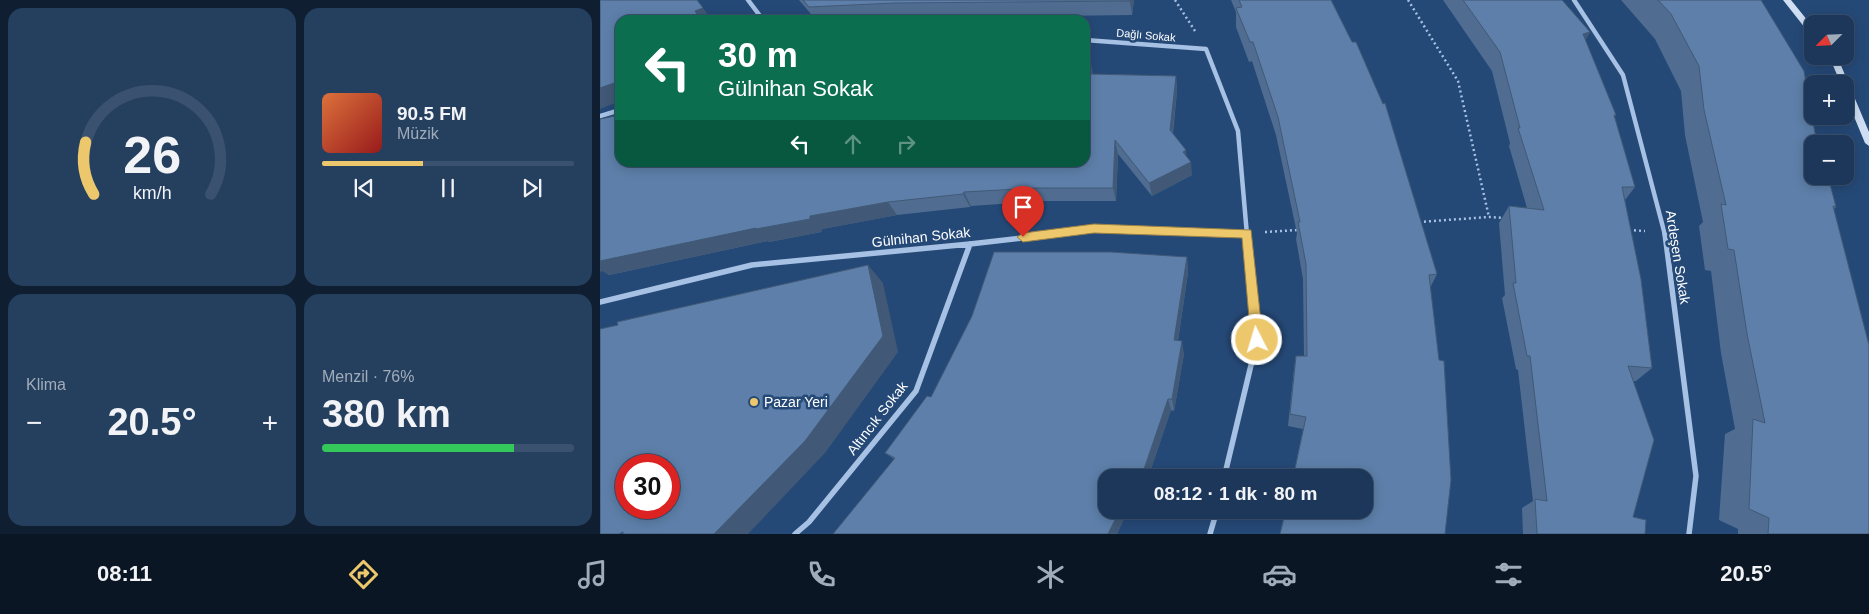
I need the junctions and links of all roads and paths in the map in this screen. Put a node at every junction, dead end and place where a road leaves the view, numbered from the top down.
1 (748, 0) edge
2 (1175, 0) edge
3 (1408, 0) edge
4 (1574, 0) edge
5 (1787, 0) edge
6 (759, 15) edge
7 (1804, 21) edge
8 (1090, 40) edge
9 (1206, 49) junction
10 (1854, 106) edge
11 (615, 112) edge
12 (600, 116) edge
13 (1869, 142) edge
14 (1489, 217) junction
15 (1509, 219) edge
16 (1412, 222) edge
17 (1305, 230) edge
18 (1626, 230) edge
19 (1665, 233) junction
20 (1247, 234) junction
21 (970, 244) junction
22 (600, 302) edge
23 (1226, 469) edge
24 (1214, 519) edge
25 (795, 534) edge
26 (1210, 534) edge
27 (1688, 534) edge

1 - 6 street
2 - 9 path
3 - 14 path
4 - 19 street, Ardeşen Sokak
5 - 7 main road
8 - 9 street, Dağlı Sokak
9 - 20 street
10 - 13 main road
11 - 12 street
14 - 15 path
14 - 16 path
17 - 20 path
18 - 19 path
19 - 27 street, Ardeşen Sokak
20 - 21 street, Gülnihan Sokak
20 - 23 street
21 - 22 street, Gülnihan Sokak
21 - 25 street, Altıncık Sokak
24 - 26 street

